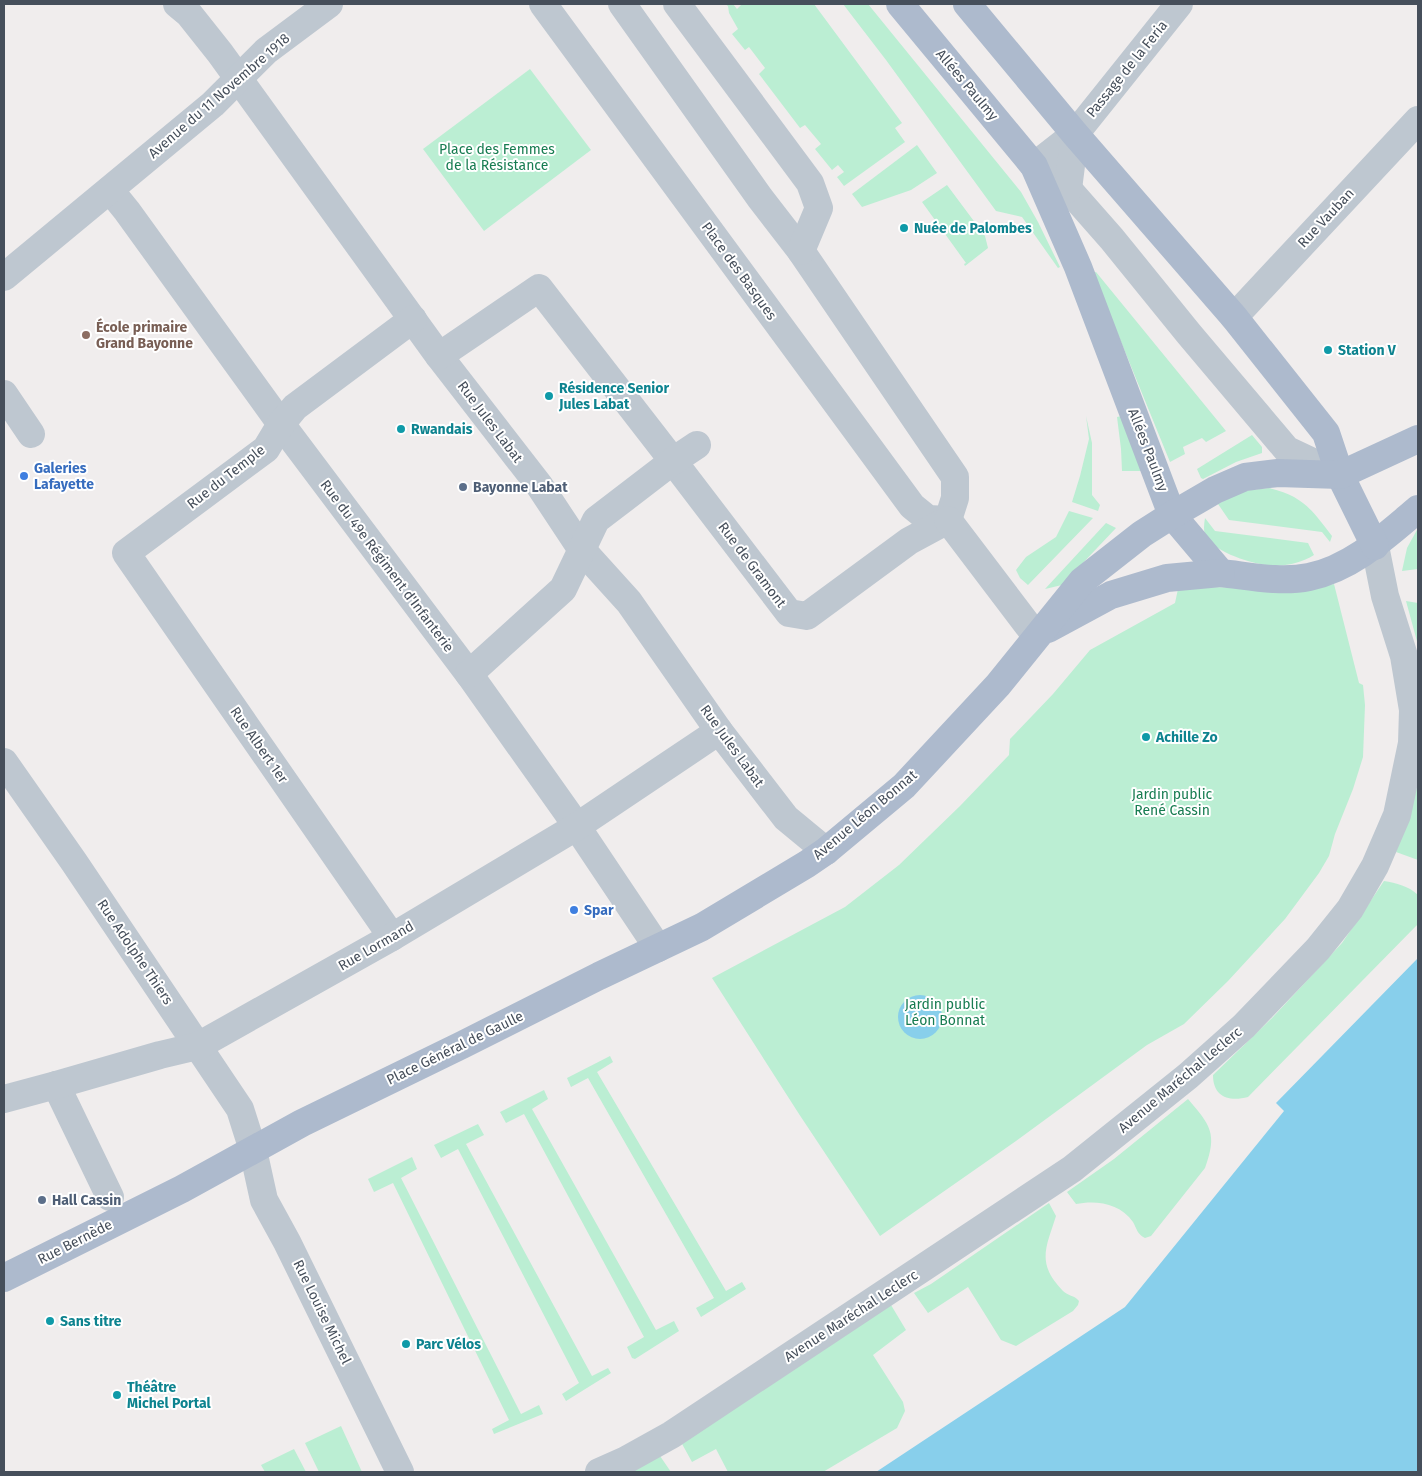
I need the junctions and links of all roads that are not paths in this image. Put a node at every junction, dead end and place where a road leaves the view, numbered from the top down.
1 (177, 4) edge
2 (329, 4) edge
3 (543, 4) edge
4 (622, 4) edge
5 (677, 4) edge
6 (900, 4) edge
7 (1179, 4) edge
8 (971, 5) edge
9 (238, 77) junction
10 (1418, 120) edge
11 (1075, 134) junction
12 (1034, 166) junction
13 (1068, 189) junction
14 (110, 190) junction
15 (801, 250) junction
16 (4, 277) edge
17 (1234, 317) junction
18 (413, 319) junction
19 (439, 356) junction
20 (4, 394) edge
21 (281, 424) junction
22 (31, 434) dead end
23 (1418, 439) edge
24 (698, 445) dead end
25 (673, 461) junction
26 (1340, 474) junction
27 (1418, 509) edge
28 (1172, 514) junction
29 (948, 520) junction
30 (1375, 546) junction
31 (582, 550) junction
32 (126, 553) joint
33 (1221, 573) junction
34 (1036, 636) junction
35 (469, 674) junction
36 (719, 731) junction
37 (4, 762) edge
38 (576, 827) junction
39 (826, 851) junction
40 (392, 937) junction
41 (658, 948) junction
42 (198, 1046) junction
43 (56, 1086) junction
44 (7, 1092) edge
45 (254, 1150) junction
46 (110, 1197) dead end
47 (4, 1278) edge
48 (400, 1472) edge
49 (599, 1472) edge

1 - 9 street, Rue Jules Labat
2 - 9 street, Avenue du 11 Novembre 1918
3 - 29 street, Place des Basques
4 - 15 street
5 - 15 street
6 - 12 main road, Allées Paulmy
7 - 11 street, Passage de la Feria
8 - 11 main road, Avenue Maréchal Leclerc
9 - 14 street, Avenue du 11 Novembre 1918
9 - 18 street, Rue Jules Labat
10 - 17 street, Rue Vauban
11 - 12 street
11 - 13 street
11 - 17 main road, Avenue Maréchal Leclerc
12 - 13 street, Allées Paulmy
12 - 28 main road, Allées Paulmy
13 - 26 street, Allées Paulmy
14 - 16 street, Avenue du 11 Novembre 1918
14 - 21 street, Rue du 49e Régiment d'Infanterie
15 - 29 street
17 - 26 main road, Avenue Maréchal Leclerc
18 - 19 street, Rue Jules Labat
18 - 21 street, Rue du Temple
19 - 25 street, Rue de Gramont
19 - 31 street, Rue Jules Labat
20 - 22 street
21 - 32 street, Rue du Temple
21 - 35 street, Rue du 49e Régiment d'Infanterie
23 - 26 main road
24 - 25 street
25 - 29 street, Rue de Gramont
25 - 31 street
26 - 28 main road, Avenue Léon Bonnat
26 - 30 main road, Avenue Maréchal Leclerc
27 - 30 main road
28 - 33 main road, Allées Paulmy
28 - 34 main road, Avenue Léon Bonnat
29 - 34 street
30 - 33 main road
30 - 49 street, Avenue Maréchal Leclerc
31 - 35 street
31 - 36 street, Rue Jules Labat
32 - 40 street, Rue Albert 1er
33 - 34 main road, Avenue Léon Bonnat
34 - 39 main road, Avenue Léon Bonnat
35 - 38 street, Rue du 49e Régiment d'Infanterie
36 - 38 street, Rue Lormand
36 - 39 street, Rue Jules Labat
37 - 42 street, Rue Adolphe Thiers
38 - 40 street, Rue Lormand
38 - 41 street, Rue du 49e Régiment d'Infanterie
39 - 41 main road, Avenue Léon Bonnat
40 - 42 street, Rue Lormand
41 - 45 main road, Place Général de Gaulle
42 - 43 street, Rue Lormand
42 - 45 street, Rue Adolphe Thiers
43 - 44 street, Rue Lormand
43 - 46 street
45 - 47 main road, Rue Bernède
45 - 48 street, Rue Louise Michel

